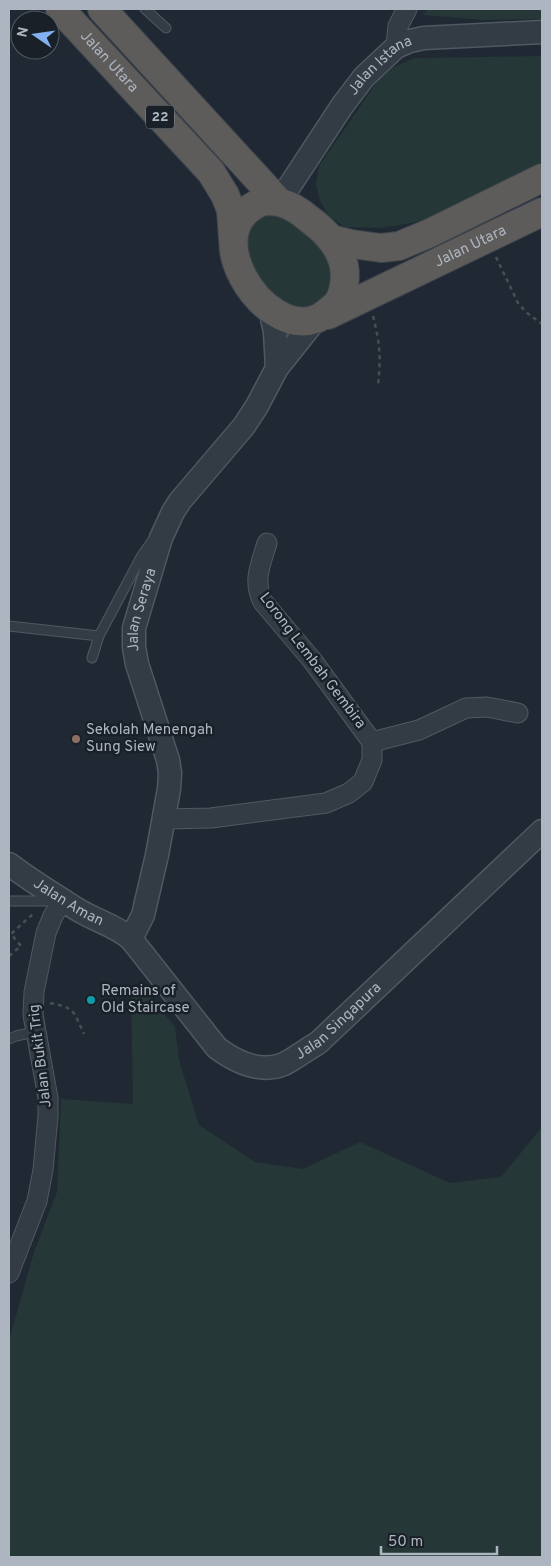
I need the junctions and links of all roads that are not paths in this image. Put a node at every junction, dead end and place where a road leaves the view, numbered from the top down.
1 (60, 9) edge
2 (102, 9) edge
3 (145, 9) edge
4 (406, 9) edge
5 (166, 28) dead end
6 (542, 32) edge
7 (396, 47) junction
8 (542, 178) edge
9 (279, 202) junction
10 (542, 212) edge
11 (233, 239) junction
12 (332, 239) junction
13 (270, 309) junction
14 (316, 319) junction
15 (277, 368) junction
16 (172, 512) junction
17 (267, 543) dead end
18 (9, 626) edge
19 (99, 636) junction
20 (92, 658) dead end
21 (518, 713) dead end
22 (372, 742) junction
23 (164, 818) junction
24 (542, 831) edge
25 (9, 864) edge
26 (63, 900) junction
27 (9, 901) edge
28 (131, 939) junction
29 (35, 1032) junction
30 (9, 1039) edge
31 (14, 1243) edge
32 (9, 1272) edge

1 - 11 highway, Jalan Utara / 22
2 - 9 highway, Jalan Utara / 22
3 - 5 lane
4 - 7 street
6 - 7 street, Jalan Istana
7 - 9 street, Jalan Istana
8 - 12 highway, Jalan Utara / 22
9 - 11 highway
9 - 12 highway, 22
10 - 14 highway, Jalan Utara / 22
11 - 13 highway, 22
12 - 14 highway, 22
13 - 14 highway, 22
13 - 15 street
14 - 15 street, Jalan Seraya
15 - 16 street, Jalan Seraya
16 - 19 lane
16 - 23 street, Jalan Seraya
17 - 22 street, Lorong Lembah Gembira
18 - 19 lane
19 - 20 lane
21 - 22 street
22 - 23 street, Lorong Lembah Gembira
23 - 28 street, Jalan Seraya
24 - 28 street, Jalan Singapura
25 - 26 street, Jalan Aman
26 - 27 lane
26 - 28 street, Jalan Aman
26 - 29 street, Jalan Bukit Trig
29 - 30 lane
29 - 31 street, Jalan Bukit Trig
31 - 32 street, Jalan Bukit Trig

